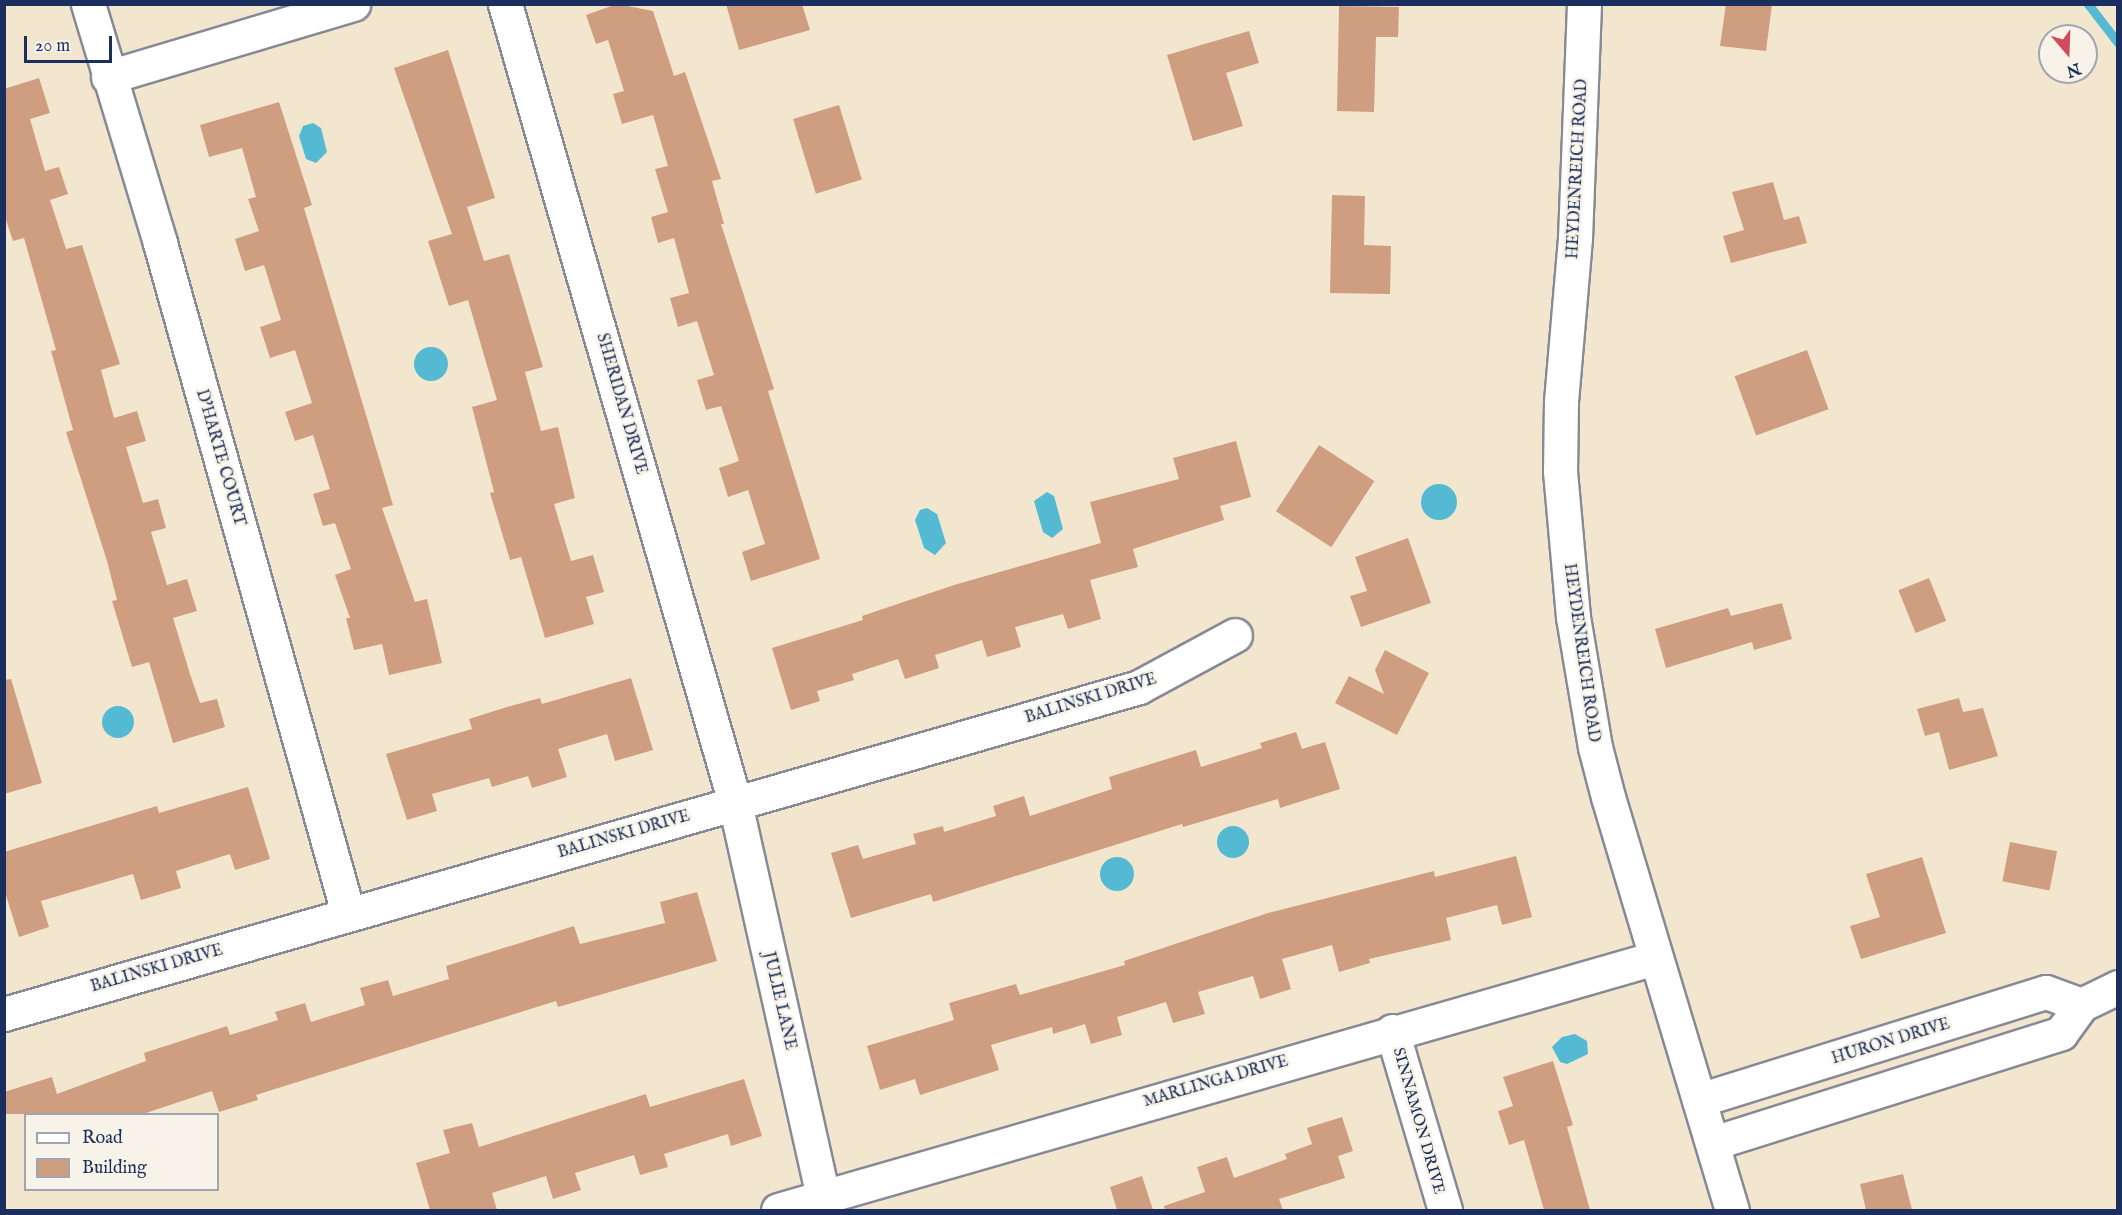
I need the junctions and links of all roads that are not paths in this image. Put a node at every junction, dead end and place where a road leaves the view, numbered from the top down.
1 (88, 4) edge
2 (353, 4) edge
3 (505, 4) edge
4 (1584, 4) edge
5 (108, 76) junction
6 (1235, 635) dead end
7 (735, 803) junction
8 (348, 913) junction
9 (1655, 958) junction
10 (2118, 987) edge
11 (2081, 1005) junction
12 (4, 1014) edge
13 (1944, 1026) junction
14 (1392, 1031) junction
15 (1957, 1067) junction
16 (1699, 1100) junction
17 (1713, 1143) junction
18 (823, 1198) junction
19 (778, 1210) edge
20 (1445, 1210) edge
21 (1732, 1210) edge

1 - 5 street, D'HARTE COURT
2 - 5 street
3 - 7 street, SHERIDAN DRIVE
4 - 9 street, HEYDENREICH ROAD
5 - 8 street, D'HARTE COURT
6 - 7 street, BALINSKI DRIVE
7 - 8 street, BALINSKI DRIVE
7 - 18 street, JULIE LANE
8 - 12 street, BALINSKI DRIVE
9 - 14 street, MARLINGA DRIVE
9 - 16 street, HEYDENREICH ROAD
10 - 11 street
11 - 13 street, HURON DRIVE
11 - 15 street
13 - 15 street
13 - 16 street, HURON DRIVE
14 - 18 street, MARLINGA DRIVE
14 - 20 street, SINNAMON DRIVE
15 - 17 street
16 - 17 street, HEYDENREICH ROAD
17 - 21 street, HEYDENREICH ROAD
18 - 19 street, MARLINGA DRIVE

